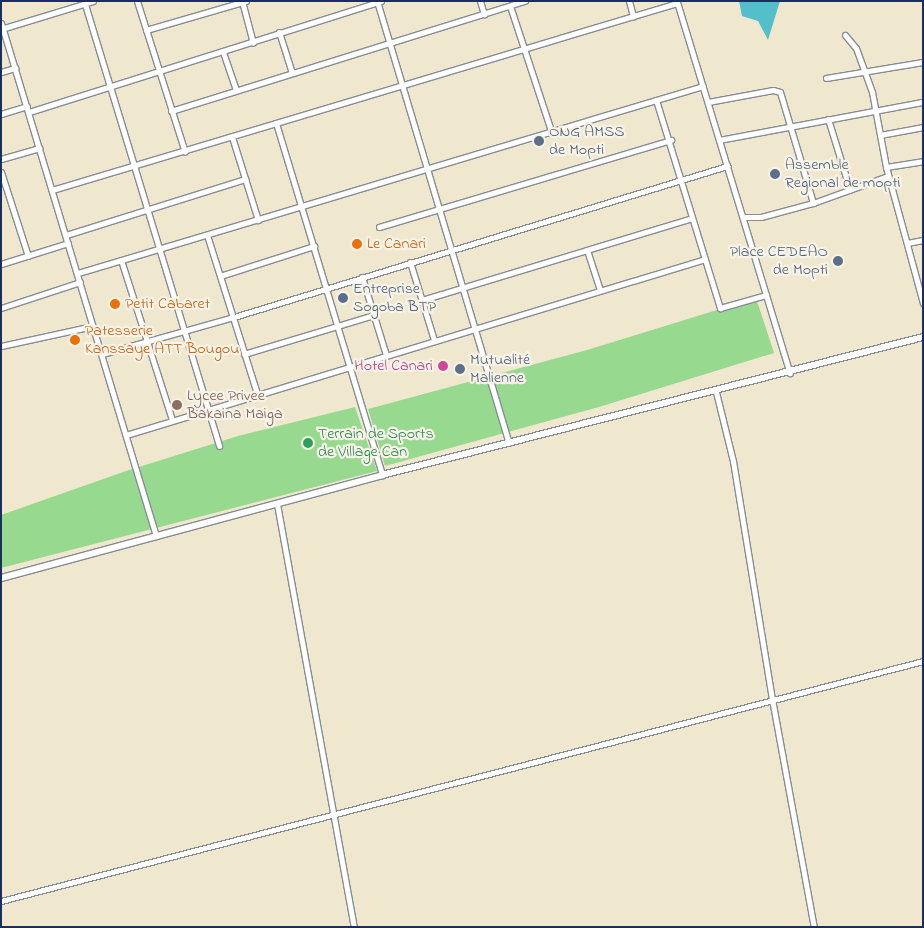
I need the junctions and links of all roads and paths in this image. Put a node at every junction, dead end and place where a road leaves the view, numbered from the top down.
1 (93, 1) edge
2 (137, 1) edge
3 (480, 1) edge
4 (526, 1) edge
5 (629, 1) edge
6 (85, 2) edge
7 (243, 2) edge
8 (378, 2) edge
9 (677, 2) edge
10 (510, 6) junction
11 (484, 14) junction
12 (633, 16) junction
13 (2, 27) edge
14 (146, 30) junction
15 (279, 32) junction
16 (845, 35) dead end
17 (252, 43) junction
18 (389, 43) junction
19 (524, 49) junction
20 (224, 52) junction
21 (923, 62) edge
22 (15, 68) junction
23 (1, 72) edge
24 (158, 72) junction
25 (864, 72) junction
26 (292, 73) junction
27 (826, 78) dead end
28 (111, 85) junction
29 (402, 86) junction
30 (703, 86) junction
31 (236, 90) junction
32 (656, 100) junction
33 (708, 102) junction
34 (923, 102) edge
35 (28, 109) junction
36 (171, 111) junction
37 (875, 111) junction
38 (1, 114) edge
39 (828, 119) junction
40 (276, 124) junction
41 (791, 126) junction
42 (923, 127) edge
43 (551, 132) junction
44 (880, 135) junction
45 (232, 137) junction
46 (671, 140) junction
47 (719, 140) junction
48 (39, 148) junction
49 (185, 152) junction
50 (1, 159) edge
51 (923, 161) edge
52 (134, 166) junction
53 (727, 166) junction
54 (886, 167) junction
55 (427, 169) junction
56 (1, 172) edge
57 (888, 176) junction
58 (245, 178) junction
59 (682, 181) junction
60 (52, 190) junction
61 (850, 190) junction
62 (813, 203) junction
63 (303, 207) junction
64 (150, 209) junction
65 (440, 210) junction
66 (743, 217) junction
67 (692, 218) junction
68 (258, 220) junction
69 (379, 227) dead end
70 (207, 235) junction
71 (66, 236) junction
72 (923, 240) edge
73 (68, 243) junction
74 (907, 243) junction
75 (314, 246) junction
76 (159, 249) junction
77 (451, 249) junction
78 (587, 250) junction
79 (28, 256) junction
80 (705, 259) junction
81 (121, 260) junction
82 (410, 262) junction
83 (1, 264) edge
84 (78, 273) junction
85 (220, 276) junction
86 (362, 277) junction
87 (80, 282) junction
88 (326, 288) junction
89 (462, 288) junction
90 (600, 290) junction
91 (766, 295) junction
92 (422, 300) junction
93 (923, 303) edge
94 (1, 308) edge
95 (374, 315) junction
96 (234, 317) junction
97 (93, 326) junction
98 (337, 326) junction
99 (474, 328) junction
100 (185, 332) junction
101 (923, 337) edge
102 (434, 340) junction
103 (146, 342) junction
104 (1, 346) edge
105 (102, 354) junction
106 (244, 354) junction
107 (386, 355) junction
108 (349, 366) junction
109 (790, 373) junction
110 (716, 392) junction
111 (257, 394) junction
112 (208, 410) junction
113 (172, 420) junction
114 (126, 435) junction
115 (509, 444) junction
116 (219, 446) dead end
117 (382, 475) junction
118 (277, 504) junction
119 (156, 536) junction
120 (1, 578) edge
121 (923, 661) edge
122 (772, 700) junction
123 (333, 813) junction
124 (1, 901) edge
125 (354, 927) edge
126 (814, 927) edge

1 - 6 street
2 - 14 street
3 - 11 street
4 - 10 street
5 - 12 street
6 - 13 street
6 - 28 street
7 - 14 street
7 - 17 street
8 - 15 street
8 - 18 street
9 - 12 street
9 - 30 street
10 - 11 street
10 - 19 street
11 - 18 street
12 - 19 street
13 - 22 street
14 - 24 street
15 - 17 street
15 - 26 street
16 - 25 street
17 - 20 street
18 - 26 street
18 - 29 street
19 - 29 street
19 - 43 street
20 - 24 street
20 - 31 street
21 - 25 street
22 - 23 street
22 - 35 street
24 - 28 street
24 - 36 street
25 - 27 street
25 - 37 street
26 - 31 street
28 - 35 street
28 - 52 street
29 - 40 street
29 - 55 street
30 - 32 street
30 - 33 street
31 - 36 street
32 - 43 street
32 - 46 street
33 - 41 street
33 - 47 street
34 - 37 street
35 - 38 street
35 - 48 street
36 - 49 street
37 - 39 street
37 - 44 street
39 - 41 street
39 - 61 street
40 - 45 street
40 - 63 street
41 - 47 street
41 - 62 street
42 - 44 street
43 - 55 street
44 - 54 street
45 - 49 street
45 - 58 street
46 - 59 street
46 - 65 street
47 - 53 street
48 - 50 street
48 - 60 street
49 - 52 street
51 - 54 street
52 - 60 street
52 - 64 street
53 - 59 street
53 - 66 street
54 - 57 street
55 - 63 street
55 - 65 street
56 - 79 street
57 - 61 street
57 - 74 street
58 - 64 street
58 - 68 street
59 - 67 street
59 - 77 street
60 - 71 street
61 - 62 street
62 - 66 street
63 - 68 street
63 - 75 street
64 - 71 street
64 - 76 street
65 - 69 street
65 - 77 street
66 - 91 street
67 - 78 street
67 - 80 street
68 - 70 street
70 - 76 street
70 - 85 street
71 - 73 street
72 - 74 street
73 - 79 street
73 - 84 street
74 - 93 street
75 - 85 street
75 - 88 street
76 - 81 street
76 - 100 street
77 - 82 street
77 - 89 street
78 - 89 street
78 - 90 street
79 - 83 street
80 - 90 street
80 - 91 street
81 - 84 street
81 - 103 street
82 - 86 street
82 - 92 street
84 - 87 street
85 - 96 street
86 - 88 street
86 - 95 street
87 - 94 street
87 - 97 street
88 - 96 street
88 - 98 street
89 - 92 street
89 - 99 street
90 - 99 street
91 - 109 street
92 - 102 street
95 - 98 street
95 - 107 street
96 - 100 street
96 - 106 street
97 - 104 street
97 - 105 street
98 - 106 street
98 - 108 street
99 - 102 street
99 - 115 street
100 - 103 street
100 - 112 street
101 - 109 main road
102 - 107 street
103 - 105 street
103 - 113 street
105 - 114 street
106 - 111 street
107 - 108 street
108 - 111 street
108 - 117 street
109 - 110 main road
110 - 115 main road
110 - 122 street
111 - 112 street
112 - 113 street
112 - 116 street
113 - 114 street
114 - 119 street
115 - 117 main road
117 - 118 main road
118 - 119 main road
118 - 123 street
119 - 120 main road
121 - 122 street
122 - 123 street
122 - 126 street
123 - 124 street
123 - 125 street

